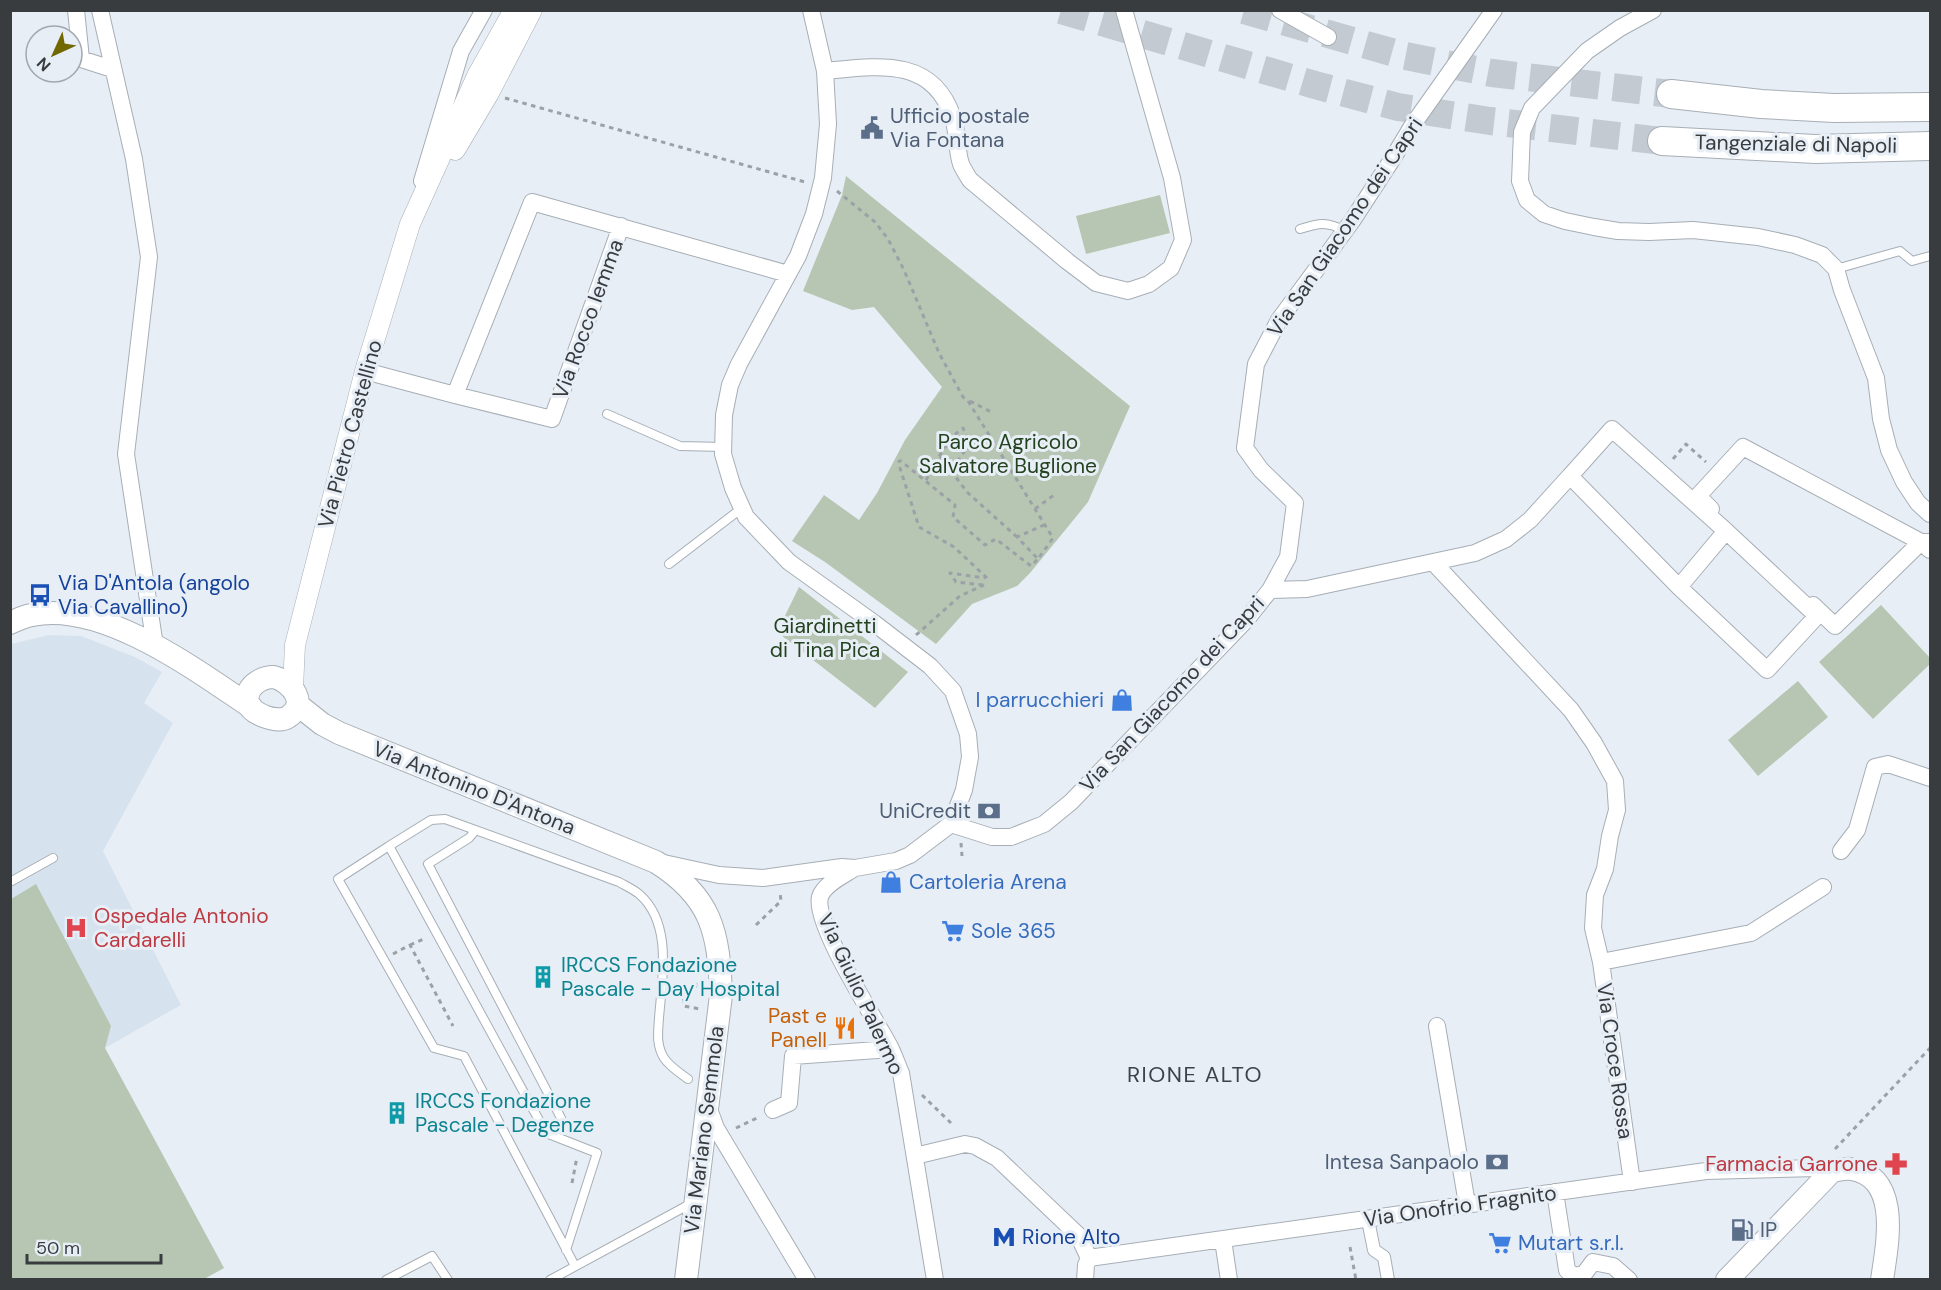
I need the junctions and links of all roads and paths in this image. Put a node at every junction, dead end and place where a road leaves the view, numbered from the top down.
1 (76, 10) edge
2 (100, 10) edge
3 (484, 10) edge
4 (514, 10) edge
5 (532, 10) edge
6 (811, 10) edge
7 (1124, 10) edge
8 (1280, 10) edge
9 (1494, 10) edge
10 (1653, 10) edge
11 (1328, 37) dead end
12 (461, 51) junction
13 (112, 69) junction
14 (825, 71) junction
15 (477, 76) junction
16 (1930, 90) edge
17 (1671, 94) tunnel mouth
18 (496, 95) junction
19 (1930, 107) edge
20 (1834, 108) junction
21 (1662, 141) tunnel mouth
22 (1930, 146) edge
23 (823, 177) junction
24 (806, 182) dead end
25 (410, 224) junction
26 (621, 226) junction
27 (1300, 229) dead end
28 (1345, 231) junction
29 (1930, 256) edge
30 (1836, 269) junction
31 (788, 274) junction
32 (364, 371) junction
33 (455, 395) junction
34 (968, 401) junction
35 (993, 413) dead end
36 (607, 414) dead end
37 (990, 438) junction
38 (724, 447) junction
39 (976, 447) dead end
40 (940, 455) junction
41 (951, 470) junction
42 (1661, 473) junction
43 (1718, 473) junction
44 (1570, 476) junction
45 (926, 480) junction
46 (1054, 495) dead end
47 (742, 508) junction
48 (1035, 508) junction
49 (1930, 514) edge
50 (1044, 525) junction
51 (1726, 531) junction
52 (1017, 537) junction
53 (1927, 544) edge
54 (1038, 559) junction
55 (1433, 562) junction
56 (669, 564) dead end
57 (1679, 587) junction
58 (1270, 590) junction
59 (10, 623) edge
60 (155, 645) junction
61 (295, 645) junction
62 (906, 647) junction
63 (270, 677) junction
64 (295, 696) junction
65 (250, 700) junction
66 (1930, 777) edge
67 (951, 824) junction
68 (475, 831) junction
69 (961, 842) dead end
70 (389, 846) junction
71 (1840, 851) dead end
72 (962, 856) dead end
73 (53, 858) dead end
74 (656, 862) junction
75 (855, 868) junction
76 (10, 882) edge
77 (779, 883) dead end
78 (1822, 887) dead end
79 (756, 924) dead end
80 (384, 960) junction
81 (1601, 962) junction
82 (696, 982) dead end
83 (699, 1018) dead end
84 (453, 1026) dead end
85 (1437, 1026) dead end
86 (891, 1048) junction
87 (1930, 1048) edge
88 (688, 1079) dead end
89 (919, 1092) dead end
90 (706, 1100) junction
91 (773, 1110) joint
92 (561, 1118) dead end
93 (951, 1123) dead end
94 (736, 1128) dead end
95 (915, 1156) junction
96 (1824, 1170) junction
97 (1632, 1182) junction
98 (1555, 1192) junction
99 (695, 1201) junction
100 (1467, 1204) junction
101 (1368, 1220) junction
102 (1223, 1240) junction
103 (1350, 1247) dead end
104 (566, 1250) junction
105 (1089, 1258) junction
106 (574, 1266) junction
107 (386, 1280) edge
108 (448, 1280) edge
109 (550, 1280) edge
110 (686, 1280) edge
111 (807, 1280) edge
112 (935, 1280) edge
113 (1085, 1280) edge
114 (1229, 1280) edge
115 (1356, 1280) edge
116 (1388, 1280) edge
117 (1629, 1280) edge
118 (1726, 1280) edge
119 (1882, 1280) edge

1 - 13 street
2 - 13 street
3 - 12 street
4 - 15 street, Via Pietro Castellino
5 - 18 street, Via Pietro Castellino
6 - 14 street
7 - 14 street
8 - 11 street
9 - 28 street, Via San Giacomo dei Capri
10 - 30 street
12 - 15 street
12 - 25 street
13 - 60 street
14 - 23 street
15 - 18 street
15 - 25 street, Via Pietro Castellino
16 - 20 highway
17 - 20 highway, Tangenziale di Napoli
18 - 24 path
18 - 25 street, Via Pietro Castellino
19 - 20 highway, Tangenziale di Napoli
21 - 22 highway, Tangenziale di Napoli
23 - 31 street
23 - 34 path
25 - 32 street, Via Pietro Castellino
26 - 31 street, Via Rocco Iemma
26 - 33 street, Via Rocco Iemma
26 - 33 street, Via Rocco Iemma
27 - 28 lane
28 - 58 street, Via San Giacomo dei Capri
29 - 30 lane
30 - 49 street
31 - 38 street
32 - 33 street, Via Rocco Iemma
32 - 61 street, Via Pietro Castellino
34 - 35 path
34 - 37 path
36 - 38 lane
37 - 39 path
37 - 48 path
38 - 47 street
40 - 41 path
40 - 41 path
40 - 45 path
41 - 52 path
42 - 43 path
42 - 44 street
42 - 51 street
43 - 53 street
43 - 53 street
44 - 55 street
44 - 57 street
45 - 54 path
45 - 62 path
46 - 48 path
47 - 56 lane
47 - 62 street
48 - 50 path
50 - 52 path
50 - 54 path
51 - 57 street
51 - 57 street
52 - 54 path
55 - 58 street
55 - 81 street
58 - 67 street, Via San Giacomo dei Capri
59 - 60 main road
60 - 65 main road
61 - 63 street, Via Pietro Castellino
61 - 64 street, Via Pietro Castellino
62 - 67 street
63 - 64 main road
63 - 65 main road
64 - 65 main road
64 - 74 main road, Via Antonino D'Antona
66 - 71 street
67 - 75 street
68 - 70 lane
68 - 88 lane
68 - 92 lane
69 - 72 path
70 - 80 lane
70 - 104 lane
73 - 76 lane
74 - 75 street
74 - 90 main road, Via Mariano Semmola
75 - 86 street, Via Giulio Palermo
77 - 79 path
78 - 81 street, Via Croce Rossa
80 - 84 path
80 - 104 lane
81 - 97 street, Via Croce Rossa
82 - 83 path
85 - 100 street
86 - 91 street
86 - 95 street, Via Giulio Palermo
87 - 96 path
89 - 93 path
90 - 99 main road, Via Mariano Semmola
90 - 111 street
91 - 94 path
95 - 105 street
95 - 112 street, Via Giulio Palermo
96 - 97 street, Via Onofrio Fragnito
96 - 118 main road
96 - 119 main road
97 - 98 street, Via Onofrio Fragnito
98 - 100 street, Via Onofrio Fragnito
98 - 117 street
99 - 106 lane
99 - 110 main road, Via Mariano Semmola
100 - 101 street, Via Onofrio Fragnito
101 - 102 street, Via Onofrio Fragnito
101 - 116 street
102 - 105 street, Via Onofrio Fragnito
102 - 114 street
103 - 115 path
104 - 106 lane
105 - 113 street
106 - 109 lane
107 - 108 lane

